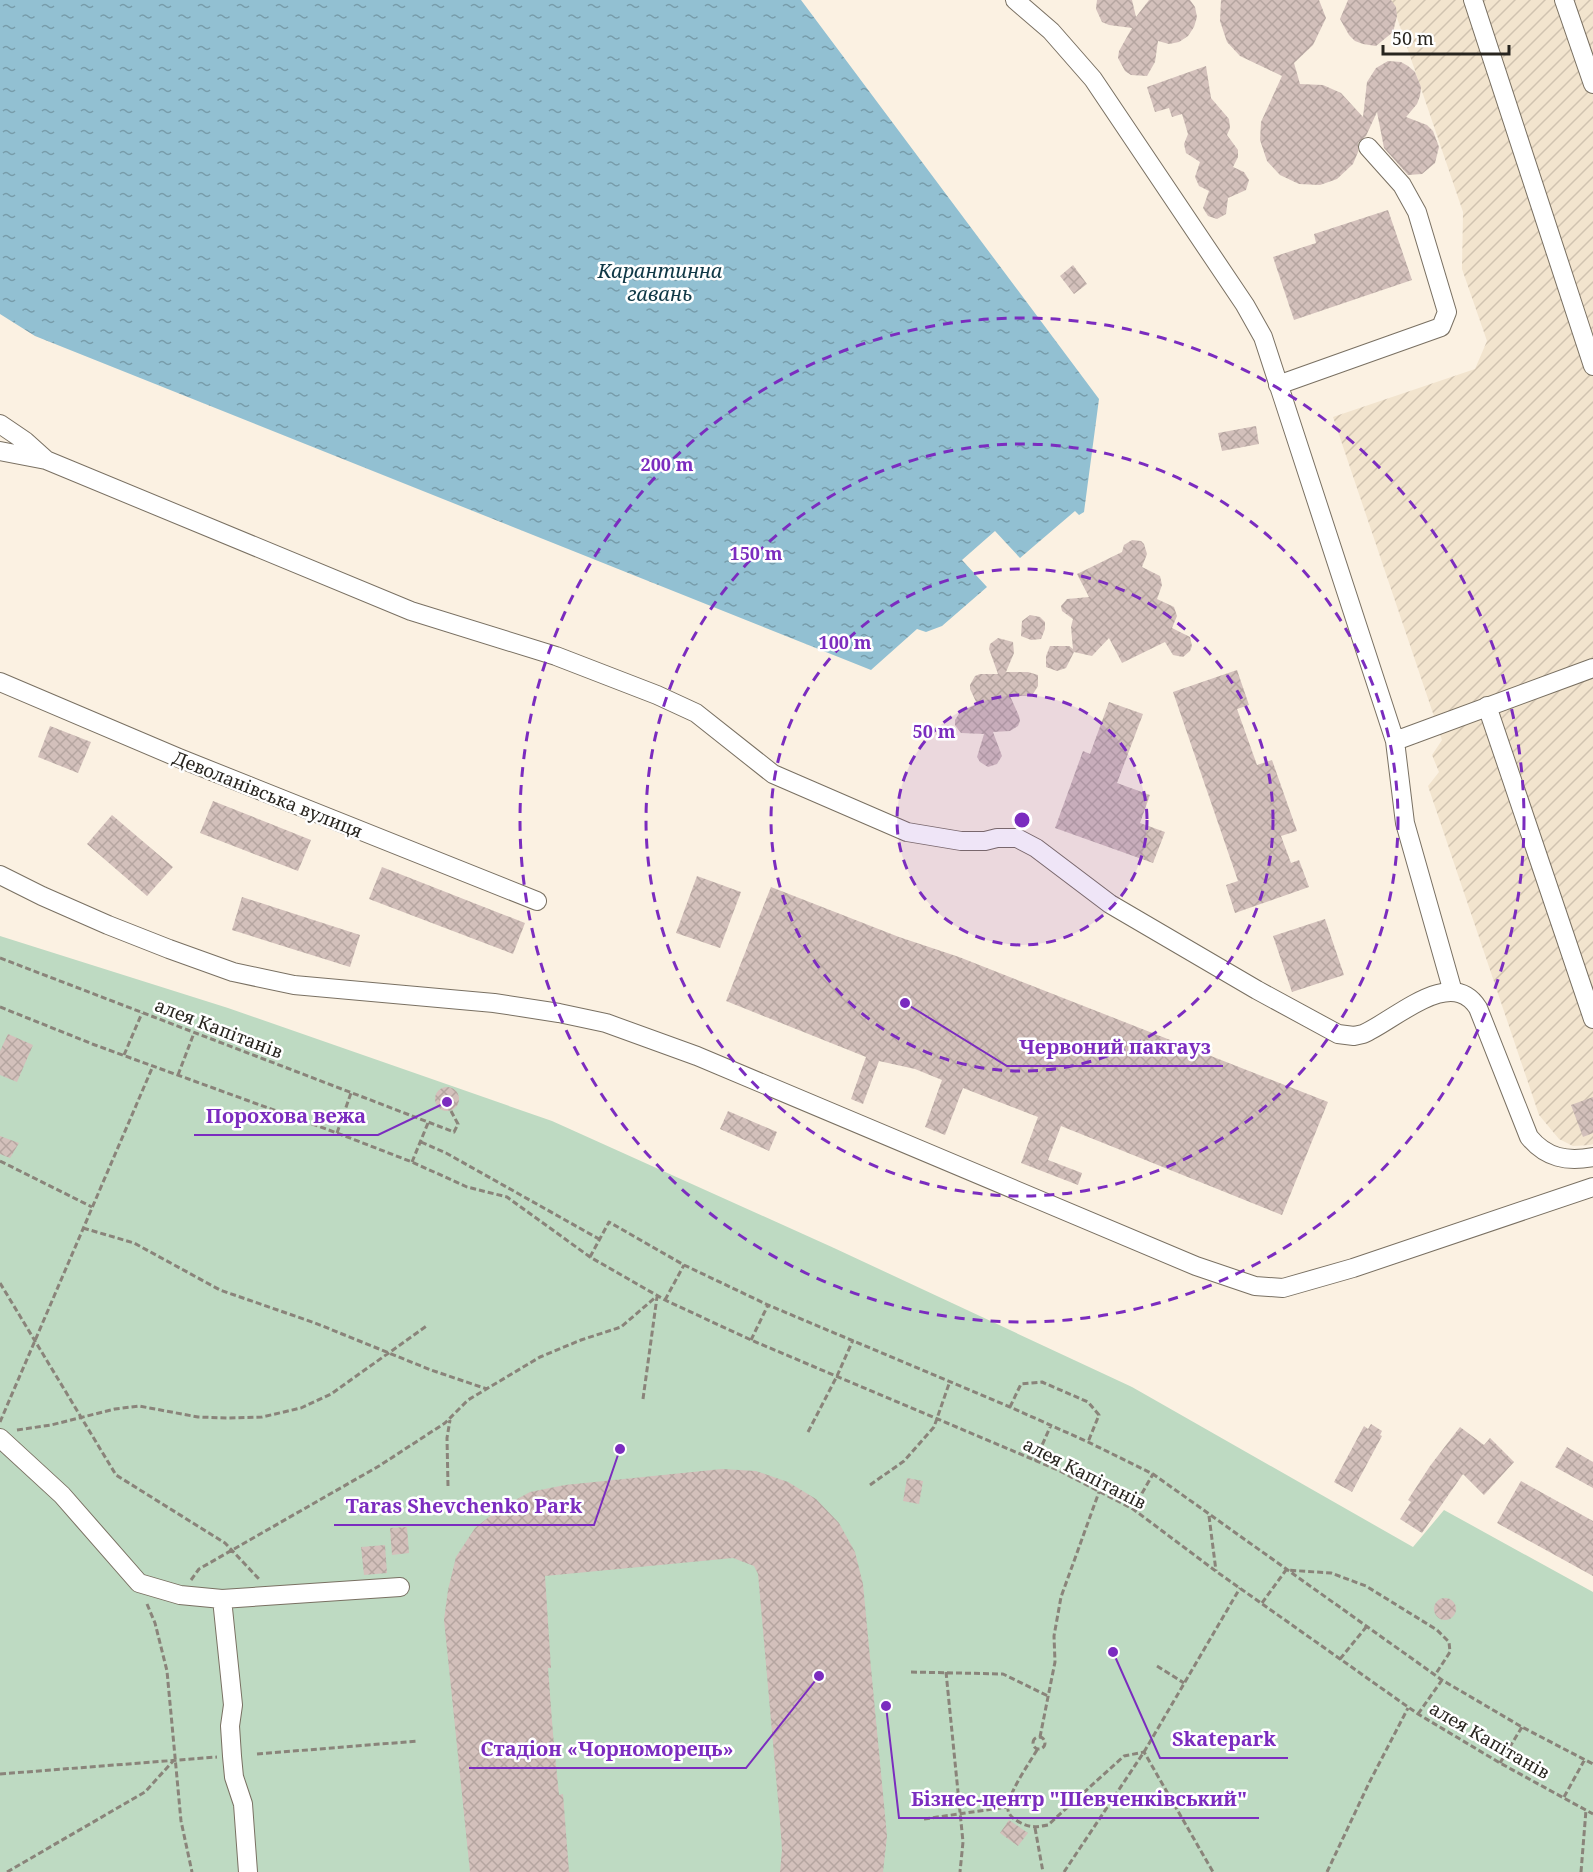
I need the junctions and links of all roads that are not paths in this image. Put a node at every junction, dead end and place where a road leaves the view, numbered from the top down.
1 (1015, 0) edge
2 (1473, 0) edge
3 (1564, 0) edge
4 (1593, 84) edge
5 (1368, 147) dead end
6 (1593, 366) edge
7 (1278, 385) junction
8 (0, 424) edge
9 (0, 451) edge
10 (46, 460) junction
11 (1593, 668) edge
12 (0, 682) edge
13 (1487, 706) junction
14 (1395, 741) junction
15 (0, 875) edge
16 (537, 901) dead end
17 (1454, 992) junction
18 (1593, 1018) edge
19 (1589, 1161) edge
20 (1593, 1187) edge
21 (5, 1435) edge
22 (400, 1587) dead end
23 (222, 1599) junction
24 (248, 1872) edge

1 - 7 street
2 - 6 street
3 - 4 street
5 - 7 street
7 - 14 street
8 - 10 street
9 - 10 street
10 - 17 street
11 - 13 street
12 - 16 street, Деволанівська вулиця
13 - 14 street
13 - 18 street
14 - 17 street
15 - 20 street
17 - 19 street
21 - 23 street
22 - 23 street
23 - 24 street

